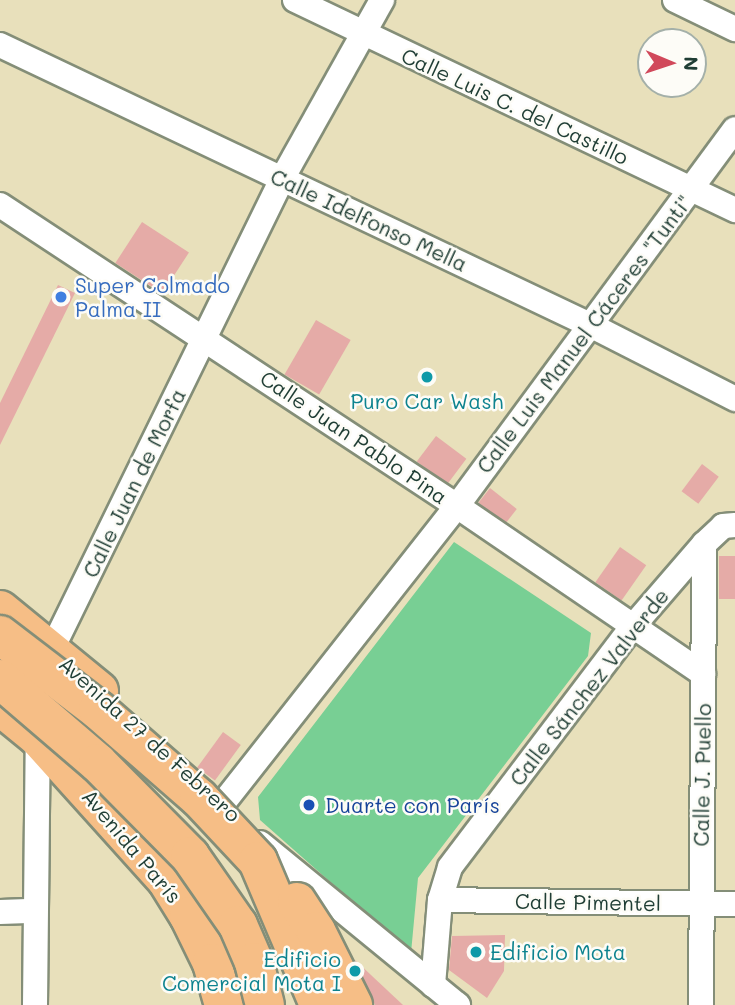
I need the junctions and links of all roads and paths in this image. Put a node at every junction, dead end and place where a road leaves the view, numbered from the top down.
1 (295, 0) edge
2 (382, 0) edge
3 (676, 0) edge
4 (735, 30) edge
5 (365, 35) junction
6 (0, 45) edge
7 (735, 129) edge
8 (282, 179) junction
9 (692, 189) junction
10 (0, 205) edge
11 (735, 210) edge
12 (592, 326) junction
13 (206, 339) junction
14 (735, 399) edge
15 (457, 506) junction
16 (735, 525) edge
17 (704, 544) junction
18 (0, 610) edge
19 (634, 625) junction
20 (0, 635) edge
21 (51, 649) junction
22 (703, 674) junction
23 (2, 690) edge
24 (38, 737) junction
25 (224, 802) junction
26 (259, 852) junction
27 (440, 900) junction
28 (700, 904) junction
29 (735, 904) edge
30 (35, 911) junction
31 (0, 912) edge
32 (433, 985) junction
33 (35, 1005) edge
34 (224, 1005) edge
35 (252, 1005) edge
36 (265, 1005) edge
37 (318, 1005) edge
38 (353, 1005) edge
39 (458, 1005) edge
40 (701, 1005) edge

1 - 5 street, Calle Luis C. del Castillo
2 - 5 street, Calle Juan de Morfa
3 - 4 street
5 - 8 street, Calle Juan de Morfa
5 - 9 street, Calle Luis C. del Castillo
6 - 8 street, Calle Idelfonso Mella
7 - 9 street, Calle Luis Manuel Cáceres "Tunti"
8 - 12 street, Calle Idelfonso Mella
8 - 13 street, Calle Juan de Morfa
9 - 11 street, Calle Luis C. del Castillo
9 - 12 street, Calle Luis Manuel Cáceres "Tunti"
10 - 13 street, Calle Juan Pablo Pina
12 - 14 street, Calle Idelfonso Mella
12 - 15 street, Calle Luis Manuel Cáceres "Tunti"
13 - 15 street, Calle Juan Pablo Pina
13 - 21 street, Calle Juan de Morfa
15 - 19 street, Calle Juan Pablo Pina
15 - 25 street, Calle Luis Manuel Cáceres "Tunti"
16 - 17 street, Calle Sánchez Valverde
17 - 19 street, Calle Sánchez Valverde
17 - 22 street, Calle J. Puello
18 - 21 main road, Avenida 27 de Febrero
19 - 22 street, Calle Juan Pablo Pina
19 - 27 street, Calle Sánchez Valverde
20 - 26 main road, bridge
21 - 24 street, Calle Juan de Morfa
21 - 25 main road, Avenida 27 de Febrero
22 - 28 street, Calle J. Puello
23 - 24 main road
23 - 35 main road, bridge
23 - 36 main road, bridge
24 - 30 street, Calle Juan de Morfa
24 - 34 main road, Avenida París
25 - 26 main road, Avenida 27 de Febrero
26 - 32 street
26 - 37 main road, bridge
26 - 38 main road, bridge
27 - 28 street, Calle Pimentel
27 - 32 street, Calle Sánchez Valverde
28 - 29 street, Calle Pimentel
28 - 40 street, Calle J. Puello
30 - 31 street
30 - 33 street, Calle Juan de Morfa
32 - 39 street

